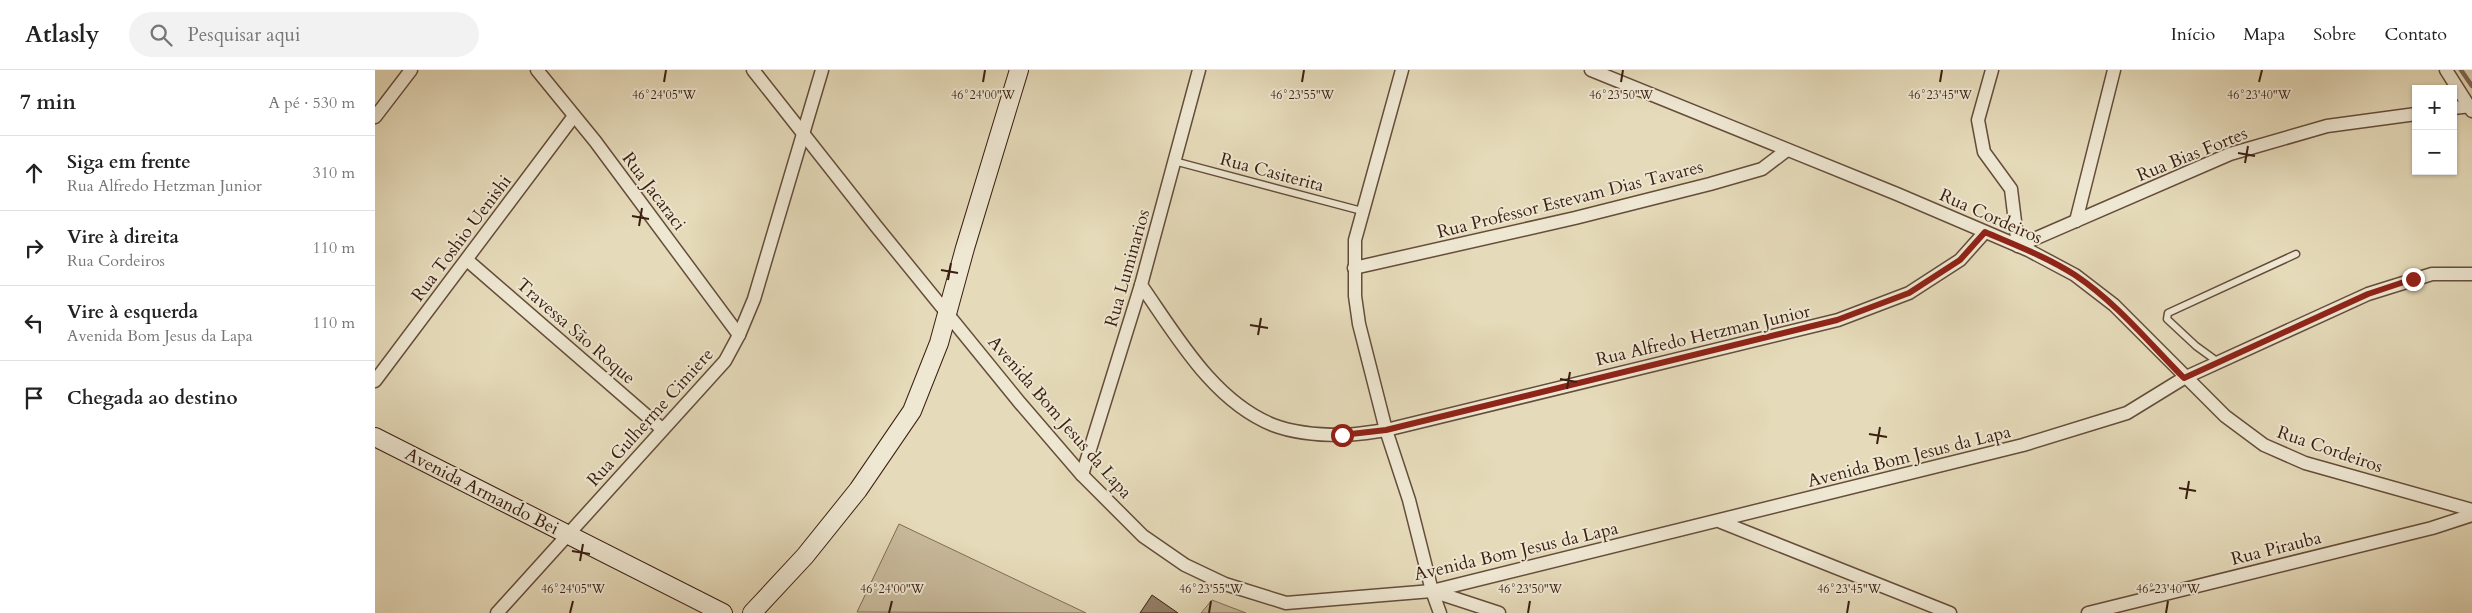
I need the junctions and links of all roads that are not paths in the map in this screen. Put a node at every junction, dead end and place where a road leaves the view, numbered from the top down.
1 (411, 70) edge
2 (537, 70) edge
3 (753, 70) edge
4 (822, 70) edge
5 (1019, 70) edge
6 (1199, 70) edge
7 (1403, 70) edge
8 (1591, 70) edge
9 (1992, 70) edge
10 (2114, 70) edge
11 (2446, 70) edge
12 (2457, 108) edge
13 (2471, 108) edge
14 (2412, 115) edge
15 (574, 116) junction
16 (375, 117) edge
17 (803, 134) junction
18 (1787, 150) junction
19 (1174, 161) junction
20 (1362, 212) junction
21 (2076, 221) junction
22 (1985, 232) junction
23 (2018, 246) junction
24 (2297, 254) dead end
25 (467, 260) junction
26 (1354, 268) junction
27 (2472, 274) edge
28 (1141, 285) junction
29 (948, 314) junction
30 (739, 335) junction
31 (2218, 362) junction
32 (2184, 378) junction
33 (375, 381) edge
34 (662, 429) junction
35 (1386, 430) junction
36 (375, 436) edge
37 (1082, 475) junction
38 (2472, 510) edge
39 (2472, 515) edge
40 (1721, 522) junction
41 (568, 535) junction
42 (1432, 591) junction
43 (1286, 608) edge
44 (497, 613) edge
45 (723, 613) edge
46 (752, 613) edge
47 (1440, 613) edge
48 (1499, 613) edge
49 (1950, 613) edge
50 (2088, 613) edge

1 - 16 street
2 - 15 street, Rua Jacaraci
3 - 17 street, Avenida Bom Jesus da Lapa
4 - 17 street, Rua Gulherme Cimiere
5 - 29 street
6 - 19 street, Rua Luminarios
7 - 20 street
8 - 18 street, Rua Cordeiros
9 - 23 street
10 - 21 street
11 - 13 street
12 - 13 street
14 - 21 street, Rua Bias Fortes
15 - 25 street, Rua Toshio Uenishi
15 - 30 street, Rua Jacaraci
17 - 29 street, Avenida Bom Jesus da Lapa
17 - 30 street, Rua Gulherme Cimiere
18 - 22 street, Rua Cordeiros
18 - 26 street, Rua Professor Estevam Dias Tavares
19 - 20 lane, Rua Casiterita
19 - 28 street, Rua Luminarios
20 - 26 street
21 - 23 street, Rua Bias Fortes
22 - 23 street, Rua Cordeiros
22 - 35 street, Rua Alfredo Hetzman Junior
23 - 32 street, Rua Cordeiros
24 - 31 lane
25 - 33 street, Rua Toshio Uenishi
25 - 34 street, Travessa São Roque
26 - 35 street
27 - 31 street, Avenida Bom Jesus da Lapa
28 - 35 street, Rua Alfredo Hetzman Junior
28 - 37 street, Rua Luminarios
29 - 37 street, Avenida Bom Jesus da Lapa
29 - 46 street
30 - 34 street, Rua Gulherme Cimiere
31 - 32 street, Avenida Bom Jesus da Lapa
32 - 38 street, Rua Cordeiros
32 - 40 street, Avenida Bom Jesus da Lapa
34 - 41 street, Rua Gulherme Cimiere
35 - 42 street
36 - 41 street, Avenida Armando Bei
37 - 43 street, Avenida Bom Jesus da Lapa
39 - 50 street, Rua Pirauba
40 - 42 street, Avenida Bom Jesus da Lapa
40 - 49 street
41 - 44 street, Rua Gulherme Cimiere
41 - 45 street, Avenida Armando Bei
42 - 43 street, Avenida Bom Jesus da Lapa
42 - 47 street
42 - 48 street

